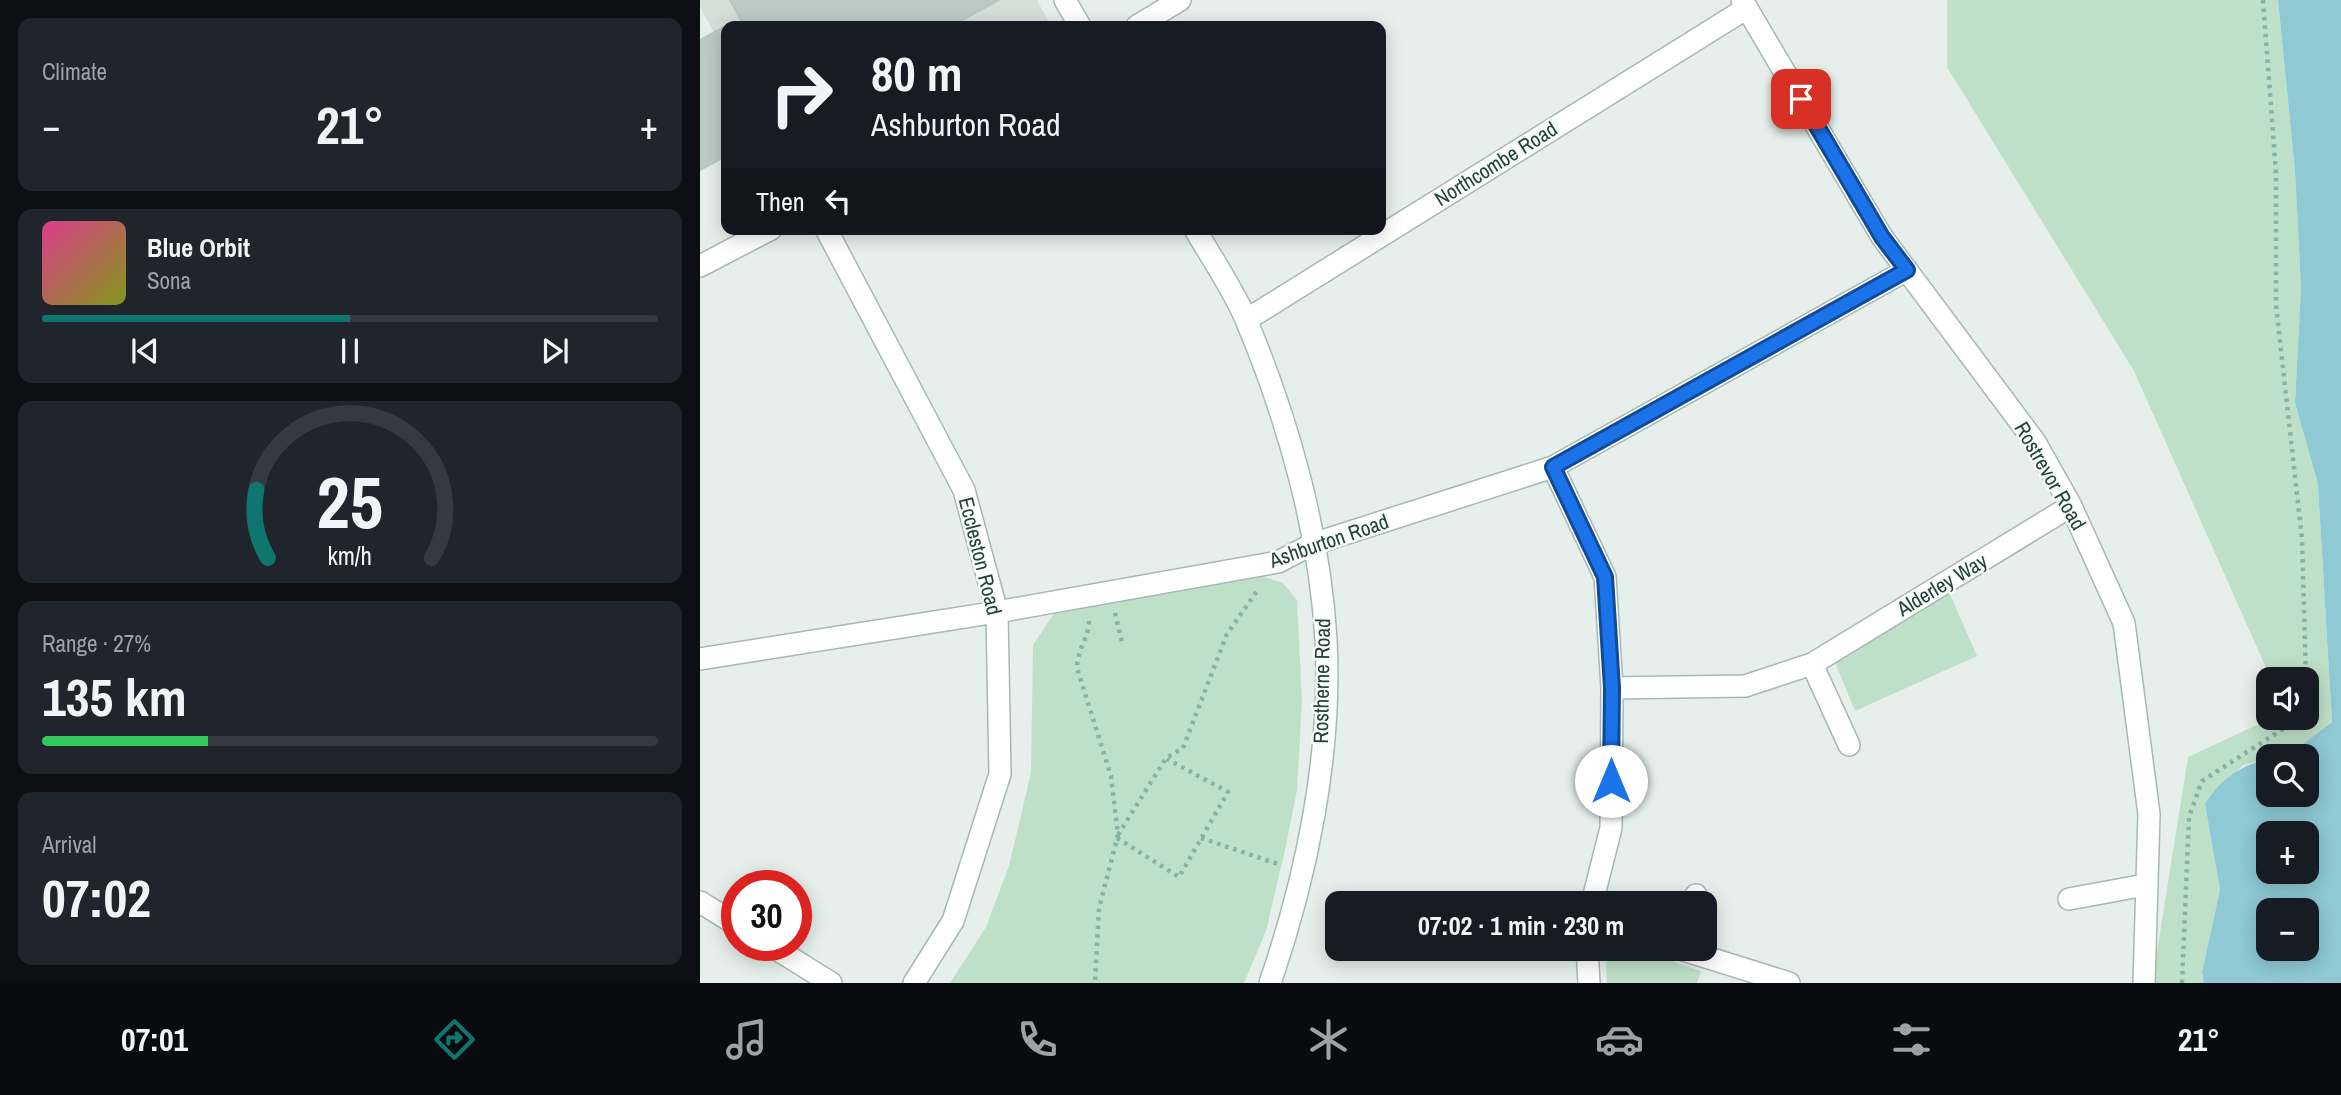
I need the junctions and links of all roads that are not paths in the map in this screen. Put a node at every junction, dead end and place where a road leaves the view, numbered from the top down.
1 (1065, 0) edge
2 (1180, 0) edge
3 (1744, 4) edge
4 (1077, 21) edge
5 (1145, 21) edge
6 (1386, 231) edge
7 (759, 235) edge
8 (829, 235) edge
9 (1198, 235) edge
10 (1380, 235) edge
11 (700, 266) edge
12 (1907, 270) junction
13 (1246, 320) junction
14 (1553, 467) junction
15 (2071, 506) junction
16 (1313, 544) junction
17 (997, 612) junction
18 (700, 659) edge
19 (1812, 664) junction
20 (1612, 688) junction
21 (1849, 745) dead end
22 (2145, 885) junction
23 (1595, 891) edge
24 (2069, 899) dead end
25 (700, 902) edge
26 (721, 915) edge
27 (1717, 960) edge
28 (796, 961) edge
29 (1588, 961) edge
30 (831, 983) edge
31 (914, 983) edge
32 (1270, 983) edge
33 (1589, 983) edge
34 (1789, 983) edge
35 (2144, 983) edge

1 - 4 street
2 - 5 street
3 - 6 street, Northcombe Road
3 - 12 street, Rostrevor Road
7 - 11 street
8 - 17 street, Eccleston Road
9 - 13 street, Rostherne Road
10 - 13 street, Northcombe Road
12 - 14 street, Ashburton Road
12 - 15 street, Rostrevor Road
13 - 16 street, Rostherne Road
14 - 16 street, Ashburton Road
14 - 20 street
15 - 19 street, Alderley Way
15 - 22 street, Rostrevor Road
16 - 17 street, Ashburton Road
16 - 32 street, Rostherne Road
17 - 18 street, Ashburton Road
17 - 31 street, Eccleston Road
19 - 20 street, Alderley Way
19 - 21 street
20 - 23 street
22 - 24 street
22 - 35 street, Rostrevor Road
25 - 26 street
27 - 34 street
28 - 30 street
29 - 33 street

